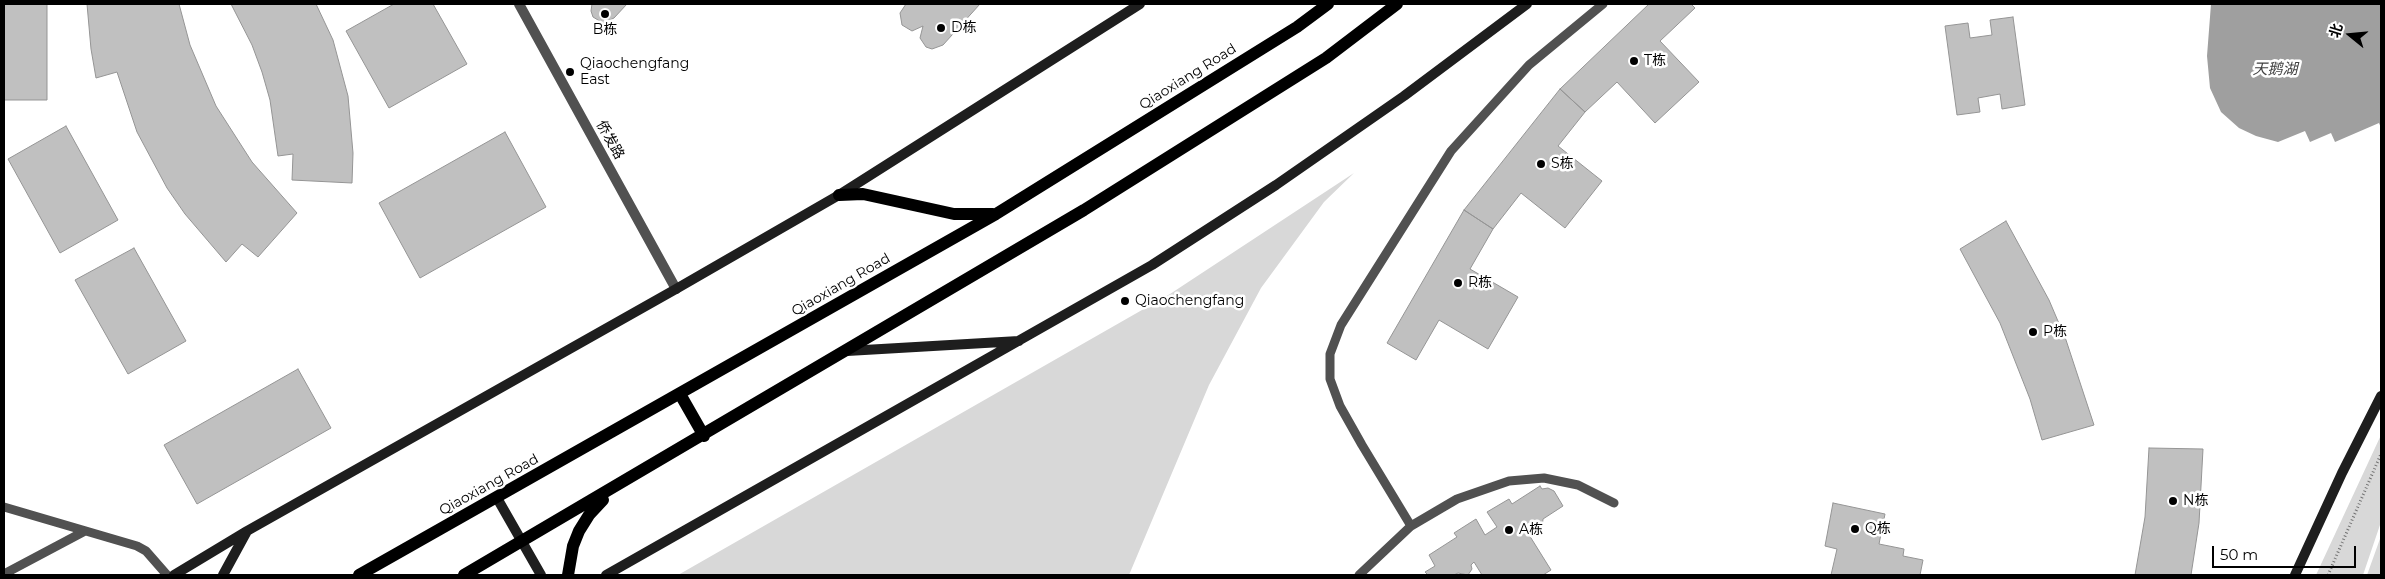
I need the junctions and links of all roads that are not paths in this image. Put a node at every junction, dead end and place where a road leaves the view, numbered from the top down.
1 (519, 4) edge
2 (1140, 4) edge
3 (1328, 4) edge
4 (1397, 4) edge
5 (1527, 4) edge
6 (1603, 4) edge
7 (839, 195) junction
8 (996, 214) junction
9 (676, 289) junction
10 (1022, 340) junction
11 (847, 351) junction
12 (680, 394) junction
13 (2381, 396) edge
14 (704, 436) junction
15 (613, 489) junction
16 (497, 498) junction
17 (1614, 503) dead end
18 (4, 507) edge
19 (1411, 526) junction
20 (247, 530) junction
21 (85, 531) junction
22 (522, 542) junction
23 (4, 574) edge
24 (167, 575) edge
25 (174, 575) edge
26 (223, 575) edge
27 (359, 575) edge
28 (464, 575) edge
29 (541, 575) edge
30 (568, 575) edge
31 (606, 575) edge
32 (1359, 575) edge
33 (2296, 575) edge

1 - 9 street, 侨发路
2 - 7 main road
3 - 8 main road, Qiaoxiang Road
4 - 11 main road
5 - 10 main road
6 - 19 lane
7 - 8 main road
7 - 9 main road
8 - 12 main road, Qiaoxiang Road
9 - 20 main road
10 - 11 main road
10 - 31 main road
11 - 14 main road
12 - 14 main road
12 - 16 main road, Qiaoxiang Road
13 - 33 main road
14 - 15 main road
15 - 22 main road
15 - 30 main road
16 - 22 main road
16 - 27 main road, Qiaoxiang Road
17 - 19 lane
18 - 21 lane
19 - 32 lane
20 - 25 main road
20 - 26 main road
21 - 23 lane
21 - 24 lane
22 - 28 main road
22 - 29 main road

